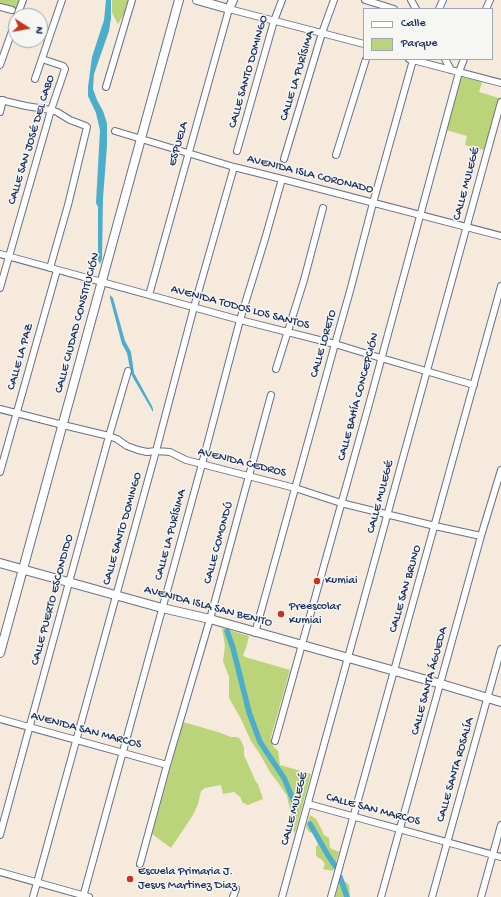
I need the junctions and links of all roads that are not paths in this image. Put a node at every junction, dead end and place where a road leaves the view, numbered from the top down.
1 (62, 0) edge
2 (132, 0) edge
3 (179, 0) edge
4 (197, 0) edge
5 (233, 0) edge
6 (282, 0) edge
7 (334, 0) edge
8 (365, 0) edge
9 (391, 8) edge
10 (229, 9) junction
11 (274, 21) junction
12 (322, 33) junction
13 (8, 42) edge
14 (363, 44) edge
15 (42, 59) junction
16 (366, 60) edge
17 (411, 60) edge
18 (446, 60) edge
19 (464, 60) edge
20 (0, 65) edge
21 (452, 70) junction
22 (459, 72) junction
23 (35, 79) dead end
24 (501, 83) edge
25 (106, 86) dead end
26 (2, 100) edge
27 (501, 102) edge
28 (51, 110) junction
29 (0, 112) edge
30 (115, 131) dead end
31 (141, 139) junction
32 (237, 151) dead end
33 (188, 154) junction
34 (336, 155) dead end
35 (284, 159) dead end
36 (234, 167) junction
37 (282, 179) junction
38 (373, 202) junction
39 (323, 208) dead end
40 (419, 216) junction
41 (467, 227) junction
42 (501, 236) edge
43 (0, 254) edge
44 (9, 257) junction
45 (50, 268) junction
46 (57, 270) junction
47 (102, 282) junction
48 (501, 286) edge
49 (0, 288) edge
50 (149, 295) junction
51 (194, 308) junction
52 (240, 320) junction
53 (288, 332) junction
54 (335, 344) junction
55 (381, 358) junction
56 (276, 369) dead end
57 (128, 371) dead end
58 (426, 371) junction
59 (474, 385) junction
60 (271, 395) dead end
61 (0, 409) edge
62 (17, 413) junction
63 (63, 425) junction
64 (109, 436) junction
65 (156, 451) junction
66 (202, 464) junction
67 (501, 470) edge
68 (0, 472) edge
69 (248, 477) junction
70 (295, 488) junction
71 (341, 503) junction
72 (388, 514) junction
73 (435, 526) junction
74 (481, 536) junction
75 (0, 563) edge
76 (23, 569) junction
77 (69, 582) junction
78 (116, 595) junction
79 (162, 608) junction
80 (210, 619) junction
81 (255, 633) junction
82 (301, 645) junction
83 (501, 649) edge
84 (0, 653) edge
85 (348, 658) junction
86 (394, 671) junction
87 (440, 684) junction
88 (487, 699) junction
89 (501, 702) edge
90 (0, 719) edge
91 (29, 727) junction
92 (76, 740) junction
93 (274, 741) dead end
94 (122, 752) junction
95 (167, 765) junction
96 (308, 804) junction
97 (354, 816) junction
98 (501, 825) edge
99 (400, 828) junction
100 (0, 835) edge
101 (447, 842) junction
102 (493, 854) junction
103 (501, 856) edge
104 (140, 864) dead end
105 (0, 872) edge
106 (37, 882) junction
107 (236, 889) dead end
108 (85, 896) edge
109 (33, 897) edge
110 (233, 897) edge
111 (282, 897) edge
112 (331, 897) edge
113 (381, 897) edge
114 (432, 897) edge
115 (481, 897) edge

1 - 15 street
2 - 25 street
3 - 31 street, CALLE CIUDAD CONSTITUCIÓN
4 - 10 street
5 - 10 street, ESPUELA
6 - 11 street, CALLE SANTO DOMINGO
7 - 12 street, CALLE LA PURÍSIMA
8 - 9 street
10 - 11 street
10 - 33 street, ESPUELA
11 - 12 street
11 - 32 street, CALLE SANTO DOMINGO
12 - 14 street
12 - 35 street, CALLE LA PURÍSIMA
13 - 20 street
15 - 23 street
15 - 28 street, CALLE SAN JOSÉ DEL CABO
16 - 34 street
17 - 21 street
17 - 38 street, CALLE LORETO
18 - 21 street
19 - 22 street, CALLE BAHÍA CONCEPCIÓN
21 - 22 street
22 - 24 street
22 - 40 street, CALLE BAHÍA CONCEPCIÓN
26 - 28 street
26 - 29 street
27 - 41 street, CALLE MULEGÉ
28 - 44 street, CALLE SAN JOSÉ DEL CABO
28 - 45 street
30 - 31 street, AVENIDA ISLA CORONADO
31 - 33 street, AVENIDA ISLA CORONADO
31 - 47 street, CALLE CIUDAD CONSTITUCIÓN
33 - 36 street, AVENIDA ISLA CORONADO
33 - 50 street, ESPUELA
36 - 37 street, AVENIDA ISLA CORONADO
36 - 51 street, CALLE SANTO DOMINGO
37 - 38 street, AVENIDA ISLA CORONADO
37 - 52 street, CALLE LA PURÍSIMA
38 - 40 street, AVENIDA ISLA CORONADO
38 - 54 street, CALLE LORETO
39 - 53 street
40 - 41 street, AVENIDA ISLA CORONADO
40 - 55 street, CALLE BAHÍA CONCEPCIÓN
41 - 42 street, AVENIDA ISLA CORONADO
41 - 58 street, CALLE MULEGÉ
43 - 44 street, AVENIDA TODOS LOS SANTOS
44 - 45 street, AVENIDA TODOS LOS SANTOS
44 - 49 street, CALLE SAN JOSÉ DEL CABO
45 - 46 street, AVENIDA TODOS LOS SANTOS
46 - 47 street, AVENIDA TODOS LOS SANTOS
46 - 62 street, CALLE LA PAZ
47 - 50 street, AVENIDA TODOS LOS SANTOS
47 - 63 street, CALLE CIUDAD CONSTITUCIÓN
48 - 59 street, CALLE SAN BRUNO
50 - 51 street, AVENIDA TODOS LOS SANTOS
51 - 52 street, AVENIDA TODOS LOS SANTOS
51 - 65 street, CALLE SANTO DOMINGO
52 - 53 street, AVENIDA TODOS LOS SANTOS
52 - 66 street, CALLE LA PURÍSIMA
53 - 54 street, AVENIDA TODOS LOS SANTOS
53 - 56 street
54 - 55 street, AVENIDA TODOS LOS SANTOS
54 - 70 street, CALLE LORETO
55 - 58 street, AVENIDA TODOS LOS SANTOS
55 - 71 street, CALLE BAHÍA CONCEPCIÓN
57 - 64 street, CALLE PUERTO ESCONDIDO
58 - 59 street, AVENIDA TODOS LOS SANTOS
58 - 72 street, CALLE MULEGÉ
59 - 73 street, CALLE SAN BRUNO
60 - 69 street, CALLE COMONDÚ
61 - 62 street, AVENIDA CEDROS
62 - 63 street, AVENIDA CEDROS
62 - 68 street, CALLE LA PAZ
63 - 64 street, AVENIDA CEDROS
63 - 76 street, CALLE CIUDAD CONSTITUCIÓN
64 - 65 street, AVENIDA CEDROS
64 - 77 street, CALLE PUERTO ESCONDIDO
65 - 66 street, AVENIDA CEDROS
65 - 78 street, CALLE SANTO DOMINGO
66 - 69 street, AVENIDA CEDROS
66 - 79 street, CALLE LA PURÍSIMA
67 - 74 street, CALLE SANTA ÁGUEDA
69 - 70 street, AVENIDA CEDROS
69 - 80 street, CALLE COMONDÚ
70 - 71 street, AVENIDA CEDROS
70 - 81 street, CALLE LORETO
71 - 72 street, AVENIDA CEDROS
71 - 82 street, CALLE BAHÍA CONCEPCIÓN
72 - 73 street, AVENIDA CEDROS
72 - 85 street, CALLE MULEGÉ
73 - 74 street, AVENIDA CEDROS
73 - 86 street, CALLE SAN BRUNO
74 - 87 street, CALLE SANTA ÁGUEDA
75 - 76 street, AVENIDA ISLA SAN BENITO
76 - 77 street, AVENIDA ISLA SAN BENITO
76 - 84 street, CALLE CIUDAD CONSTITUCIÓN
77 - 78 street, AVENIDA ISLA SAN BENITO
77 - 91 street, CALLE PUERTO ESCONDIDO
78 - 79 street, AVENIDA ISLA SAN BENITO
78 - 92 street, CALLE SANTO DOMINGO
79 - 80 street, AVENIDA ISLA SAN BENITO
79 - 94 street, CALLE LA PURÍSIMA
80 - 81 street, AVENIDA ISLA SAN BENITO
80 - 95 street, CALLE COMONDÚ
81 - 82 street, AVENIDA ISLA SAN BENITO
82 - 85 street, AVENIDA ISLA SAN BENITO
82 - 93 street, CALLE BAHÍA CONCEPCIÓN
83 - 88 street, CALLE SANTA ROSALÍA
85 - 86 street, AVENIDA ISLA SAN BENITO
85 - 96 street, CALLE MULEGÉ
86 - 87 street, AVENIDA ISLA SAN BENITO
86 - 97 street, CALLE SAN BRUNO
87 - 88 street, AVENIDA ISLA SAN BENITO
87 - 99 street, CALLE SANTA ÁGUEDA
88 - 89 street, AVENIDA ISLA SAN BENITO
88 - 101 street, CALLE SANTA ROSALÍA
90 - 91 street, AVENIDA SAN MARCOS
91 - 92 street, AVENIDA SAN MARCOS
91 - 100 street, CALLE PUERTO ESCONDIDO
92 - 94 street, AVENIDA SAN MARCOS
92 - 106 street, CALLE SANTO DOMINGO
94 - 95 street, AVENIDA SAN MARCOS
94 - 108 street, CALLE LA PURÍSIMA
95 - 104 street, CALLE COMONDÚ
96 - 97 street, CALLE SAN MARCOS
96 - 111 street, CALLE MULEGÉ
97 - 99 street, CALLE SAN MARCOS
97 - 112 street, CALLE SAN BRUNO
98 - 102 street
99 - 101 street, CALLE SAN MARCOS
99 - 113 street, CALLE SANTA ÁGUEDA
101 - 102 street, CALLE SAN MARCOS
101 - 114 street, CALLE SANTA ROSALÍA
102 - 103 street, CALLE SAN MARCOS
102 - 115 street
105 - 106 street
106 - 108 street
106 - 109 street, CALLE SANTO DOMINGO
107 - 110 street

